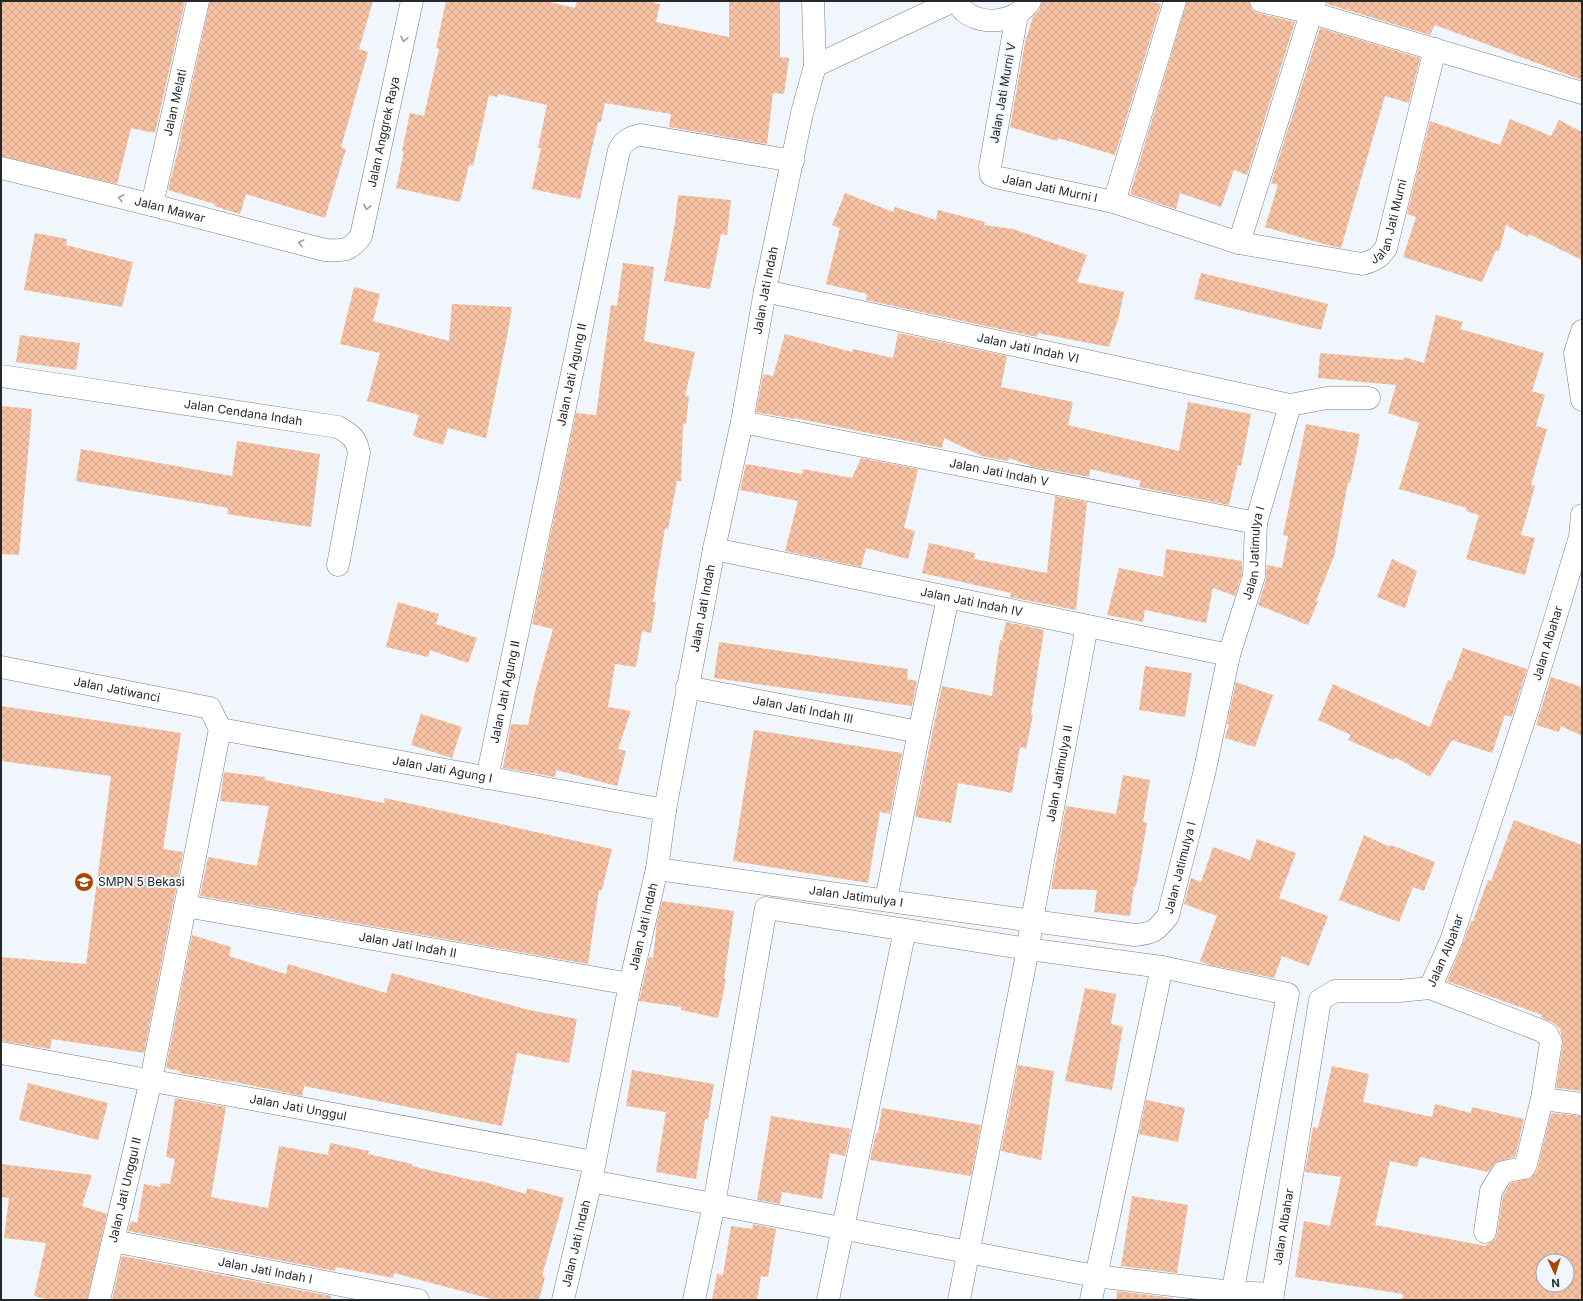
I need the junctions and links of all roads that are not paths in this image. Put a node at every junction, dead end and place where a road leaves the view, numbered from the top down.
1 (198, 1) edge
2 (412, 1) edge
3 (813, 1) edge
4 (955, 1) edge
5 (1175, 1) edge
6 (1261, 1) edge
7 (1024, 7) edge
8 (1313, 7) edge
9 (1435, 49) junction
10 (815, 66) junction
11 (1582, 93) edge
12 (793, 161) junction
13 (1, 168) edge
14 (990, 171) joint
15 (1114, 202) junction
16 (152, 205) junction
17 (1239, 243) junction
18 (340, 251) joint
19 (765, 291) junction
20 (1582, 331) edge
21 (1, 376) edge
22 (1369, 398) dead end
23 (1582, 400) edge
24 (1290, 405) junction
25 (742, 422) junction
26 (1582, 514) edge
27 (1256, 523) junction
28 (714, 550) junction
29 (338, 565) dead end
30 (948, 598) junction
31 (1087, 626) junction
32 (1229, 655) junction
33 (1, 667) edge
34 (688, 687) junction
35 (220, 729) junction
36 (919, 732) junction
37 (487, 778) junction
38 (665, 810) junction
39 (657, 869) junction
40 (886, 900) junction
41 (185, 906) junction
42 (1032, 920) junction
43 (905, 930) junction
44 (1028, 949) junction
45 (1162, 967) junction
46 (630, 984) junction
47 (1430, 988) junction
48 (1, 1053) edge
49 (151, 1080) junction
50 (1542, 1099) junction
51 (1582, 1104) edge
52 (593, 1171) junction
53 (714, 1204) junction
54 (843, 1228) junction
55 (1485, 1232) dead end
56 (113, 1241) junction
57 (969, 1252) junction
58 (1095, 1276) junction
59 (1232, 1296) edge
60 (1272, 1297) edge
61 (99, 1300) edge
62 (418, 1300) edge
63 (563, 1300) edge
64 (694, 1300) edge
65 (828, 1300) edge
66 (959, 1300) edge
67 (1091, 1300) edge

1 - 16 street, Jalan Melati
2 -> 18 street, Jalan Anggrek Raya
3 - 10 street, Jalan Jati Indah
4 - 7 street
4 - 10 street
5 - 15 street
6 - 8 street
7 - 14 street, Jalan Jati Murni V
8 - 9 street
8 - 17 street
9 - 11 street
9 - 17 street, Jalan Jati Murni
10 - 12 street, Jalan Jati Indah
12 - 19 street, Jalan Jati Indah
12 - 37 street, Jalan Jati Agung II
16 -> 13 street, Jalan Mawar
14 - 15 street, Jalan Jati Murni I
15 - 17 street, Jalan Jati Murni
18 -> 16 street, Jalan Mawar
19 - 24 street, Jalan Jati Indah VI
19 - 25 street, Jalan Jati Indah
20 - 23 street
21 - 29 street, Jalan Cendana Indah
22 - 24 street
24 - 27 street, Jalan Jatimulya I
25 - 27 street, Jalan Jati Indah V
25 - 28 street, Jalan Jati Indah
26 - 47 street, Jalan Albahar
27 - 32 street, Jalan Jatimulya I
28 - 30 street, Jalan Jati Indah IV
28 - 34 street, Jalan Jati Indah
30 - 31 street, Jalan Jati Indah IV
30 - 36 street
31 - 32 street, Jalan Jati Indah IV
31 - 42 street, Jalan Jatimulya II
32 - 42 street, Jalan Jatimulya I
33 - 35 street, Jalan Jatiwanci
34 - 36 street, Jalan Jati Indah III
34 - 38 street, Jalan Jati Indah
35 - 37 street, Jalan Jati Agung I
35 - 41 street, Jalan Jati Unggul II
36 - 40 street
37 - 38 street, Jalan Jati Agung I
38 - 39 street, Jalan Jati Indah
39 - 40 street, Jalan Jatimulya I
39 - 46 street, Jalan Jati Indah
40 - 42 street, Jalan Jatimulya I
41 - 46 street, Jalan Jati Indah II
41 - 49 street, Jalan Jati Unggul II
42 - 44 street, Jalan Jatimulya II
43 - 44 street
43 - 53 street
43 - 54 street
44 - 45 street
44 - 57 street, Jalan Jatimulya II
45 - 58 street
45 - 59 street
46 - 52 street, Jalan Jati Indah
47 - 50 street
47 - 60 street, Jalan Albahar
48 - 49 street, Jalan Jati Unggul
49 - 52 street, Jalan Jati Unggul
49 - 56 street, Jalan Jati Unggul II
50 - 51 street
50 - 55 street
52 - 53 street, Jalan Jati Unggul
52 - 63 street, Jalan Jati Indah
53 - 54 street, Jalan Jati Unggul
53 - 64 street
54 - 57 street, Jalan Jati Unggul
54 - 65 street
56 - 61 street, Jalan Jati Unggul II
56 - 62 street, Jalan Jati Indah I
57 - 58 street, Jalan Jati Unggul
57 - 66 street, Jalan Jatimulya II
58 - 59 street, Jalan Jati Unggul
58 - 67 street
59 - 60 street, Jalan Jati Unggul

